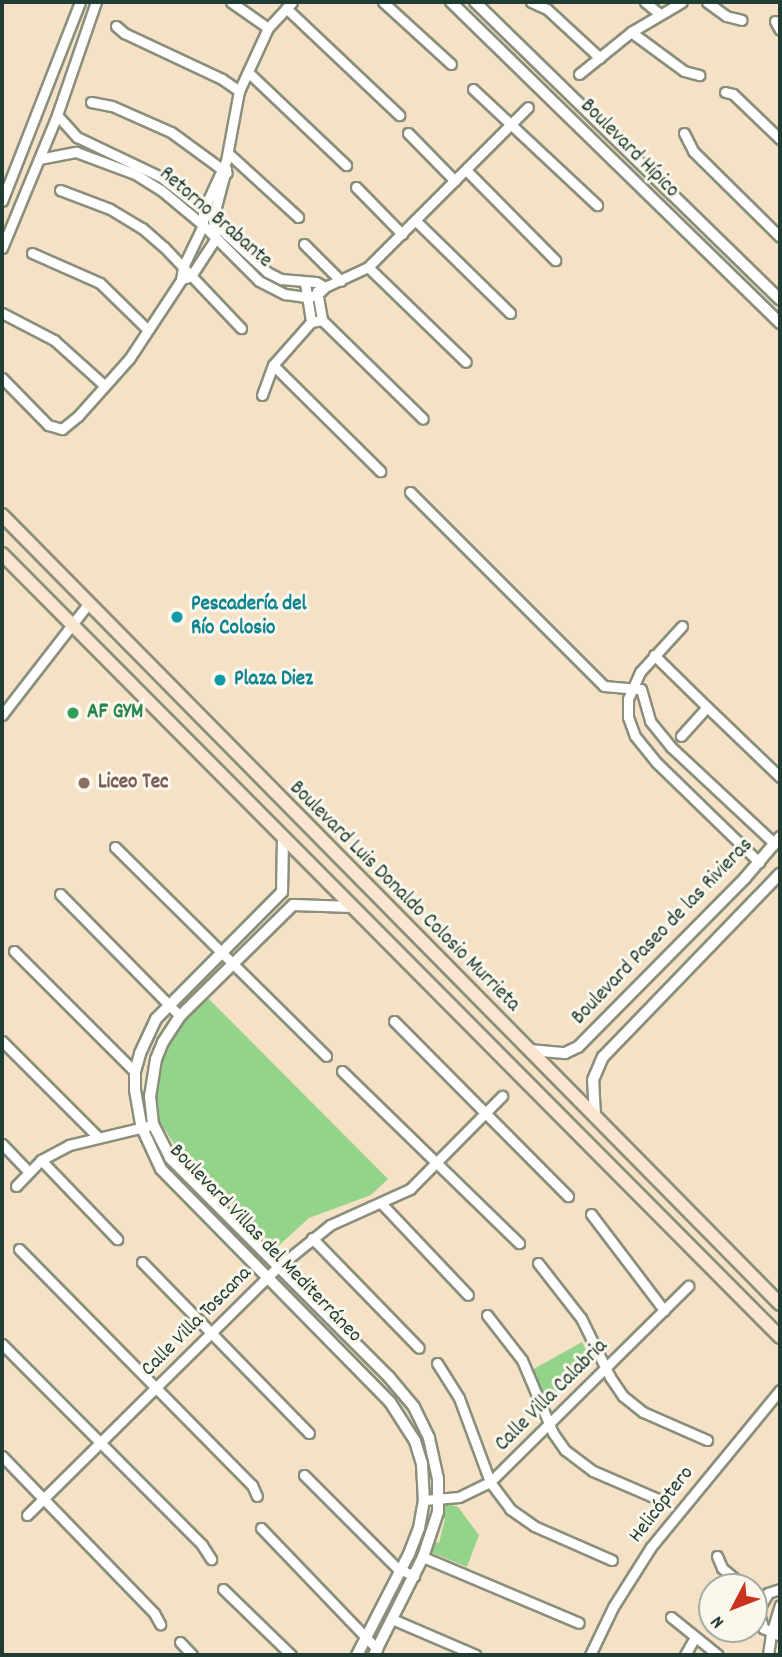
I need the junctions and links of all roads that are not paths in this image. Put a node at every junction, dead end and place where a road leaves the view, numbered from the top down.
1 (80, 2) edge
2 (232, 2) edge
3 (383, 2) edge
4 (451, 2) edge
5 (475, 2) edge
6 (531, 2) edge
7 (645, 2) edge
8 (682, 2) edge
9 (707, 2) edge
10 (95, 5) edge
11 (289, 5) edge
12 (660, 14) junction
13 (742, 20) dead end
14 (116, 26) dead end
15 (268, 28) junction
16 (631, 33) junction
17 (600, 58) junction
18 (451, 64) dead end
19 (249, 73) junction
20 (547, 74) junction
21 (579, 74) dead end
22 (699, 75) dead end
23 (536, 85) junction
24 (473, 89) dead end
25 (239, 91) junction
26 (725, 92) dead end
27 (91, 102) dead end
28 (528, 107) dead end
29 (57, 115) junction
30 (400, 115) dead end
31 (512, 124) junction
32 (408, 133) dead end
33 (684, 133) dead end
34 (780, 139) edge
35 (39, 159) junction
36 (225, 164) junction
37 (346, 165) dead end
38 (15, 167) junction
39 (466, 170) junction
40 (32, 175) junction
41 (455, 181) junction
42 (356, 187) dead end
43 (60, 190) dead end
44 (2, 201) edge
45 (597, 205) dead end
46 (203, 211) junction
47 (298, 217) dead end
48 (214, 218) junction
49 (415, 220) junction
50 (203, 225) junction
51 (402, 234) junction
52 (780, 237) edge
53 (216, 238) junction
54 (304, 244) dead end
55 (2, 248) edge
56 (32, 253) dead end
57 (555, 260) dead end
58 (183, 267) junction
59 (368, 267) junction
60 (191, 276) junction
61 (181, 280) junction
62 (341, 281) junction
63 (316, 282) junction
64 (304, 283) junction
65 (325, 287) junction
66 (317, 295) junction
67 (306, 297) junction
68 (780, 300) edge
69 (2, 313) edge
70 (510, 313) dead end
71 (322, 320) junction
72 (311, 322) junction
73 (780, 323) edge
74 (241, 328) dead end
75 (148, 330) junction
76 (466, 362) dead end
77 (273, 365) junction
78 (2, 378) edge
79 (104, 385) junction
80 (262, 395) dead end
81 (424, 419) dead end
82 (380, 471) dead end
83 (410, 492) dead end
84 (2, 515) edge
85 (2, 554) edge
86 (88, 604) junction
87 (71, 626) junction
88 (682, 626) dead end
89 (654, 655) junction
90 (632, 687) junction
91 (707, 707) junction
92 (2, 715) edge
93 (681, 736) dead end
94 (780, 777) edge
95 (283, 837) junction
96 (778, 840) edge
97 (116, 847) dead end
98 (759, 862) junction
99 (780, 874) edge
100 (282, 892) junction
101 (60, 894) dead end
102 (293, 905) junction
103 (354, 907) junction
104 (256, 920) junction
105 (266, 930) junction
106 (14, 951) dead end
107 (222, 954) junction
108 (233, 964) junction
109 (455, 977) junction
110 (439, 994) junction
111 (169, 1004) junction
112 (180, 1016) junction
113 (394, 1020) dead end
114 (2, 1041) edge
115 (529, 1050) junction
116 (326, 1056) dead end
117 (342, 1071) dead end
118 (135, 1072) junction
119 (502, 1096) dead end
120 (486, 1113) junction
121 (595, 1116) junction
122 (147, 1126) junction
123 (97, 1136) junction
124 (2, 1144) edge
125 (41, 1160) junction
126 (436, 1164) junction
127 (28, 1171) junction
128 (16, 1186) dead end
129 (568, 1196) dead end
130 (382, 1203) junction
131 (591, 1214) dead end
132 (312, 1238) junction
133 (117, 1239) dead end
134 (519, 1243) dead end
135 (19, 1249) dead end
136 (142, 1262) dead end
137 (538, 1263) dead end
138 (278, 1267) junction
139 (267, 1278) junction
140 (688, 1286) dead end
141 (468, 1295) dead end
142 (780, 1304) edge
143 (664, 1310) junction
144 (487, 1315) dead end
145 (211, 1332) junction
146 (780, 1337) edge
147 (2, 1344) edge
148 (419, 1348) dead end
149 (436, 1363) dead end
150 (606, 1367) junction
151 (155, 1388) junction
152 (780, 1390) edge
153 (549, 1425) junction
154 (309, 1433) dead end
155 (707, 1440) dead end
156 (100, 1443) junction
157 (2, 1456) edge
158 (304, 1475) dead end
159 (490, 1482) junction
160 (257, 1496) dead end
161 (44, 1499) junction
162 (440, 1499) junction
163 (424, 1500) junction
164 (665, 1502) dead end
165 (27, 1515) dead end
166 (261, 1528) dead end
167 (717, 1556) dead end
168 (423, 1557) junction
169 (211, 1559) dead end
170 (612, 1560) dead end
171 (401, 1570) junction
172 (728, 1573) edge
173 (414, 1577) junction
174 (223, 1589) dead end
175 (780, 1605) edge
176 (671, 1617) dead end
177 (392, 1619) junction
178 (579, 1623) dead end
179 (160, 1624) dead end
180 (775, 1635) edge
181 (695, 1637) junction
182 (366, 1638) junction
183 (180, 1642) dead end
184 (375, 1652) edge
185 (192, 1655) edge
186 (291, 1655) edge
187 (357, 1655) edge
188 (476, 1655) edge
189 (590, 1655) edge
190 (685, 1655) edge
191 (718, 1655) edge
192 (768, 1655) edge

1 - 10 street
1 - 38 street
2 - 15 street
3 - 18 street
4 - 23 street, Boulevard Hípico
5 - 20 street, Boulevard Hípico
6 - 17 street
7 - 12 street
8 - 12 street
9 - 13 street
10 - 29 street
11 - 15 street
11 - 30 street
12 - 16 street
14 - 25 street
15 - 19 street
16 - 17 street
16 - 22 street
17 - 21 street
19 - 25 street
19 - 37 street
20 - 23 street
20 - 68 street, Boulevard Hípico
23 - 73 street, Boulevard Hípico
24 - 31 street
25 - 36 street
26 - 34 street
27 - 36 street
28 - 31 street
29 - 35 street
29 - 46 street, Retorno Brabante
31 - 39 street
31 - 45 street
32 - 41 street
33 - 52 street
35 - 40 street
35 - 50 street, Retorno Brabante
36 - 46 street
36 - 47 street
36 - 48 street
38 - 40 street
38 - 44 street
39 - 41 street
39 - 57 street
40 - 55 street
41 - 49 street
42 - 51 street
43 - 58 street
46 - 48 street, Retorno Brabante
46 - 50 street
48 - 53 street
48 - 64 street, Retorno Brabante
49 - 51 street
49 - 70 street
50 - 53 street, Retorno Brabante
50 - 58 street
51 - 59 street
53 - 60 street
53 - 67 street, Retorno Brabante
54 - 62 street
56 - 75 street
58 - 60 street
58 - 61 street
59 - 62 street
59 - 76 street
60 - 61 street
60 - 74 street
61 - 75 street
62 - 65 street
63 - 64 street, Retorno Brabante
63 - 65 street
63 - 66 street
64 - 67 street
65 - 66 street
66 - 67 street, Retorno Brabante
66 - 71 street
67 - 72 street
69 - 79 street
71 - 72 street
71 - 81 street
72 - 77 street
75 - 79 street
77 - 80 street
77 - 82 street
78 - 79 street
83 - 90 street
84 - 86 main road, Boulevard Luis Donaldo Colosio Murrieta
85 - 87 main road, Boulevard Luis Donaldo Colosio Murrieta
86 - 87 street
86 - 109 main road, Boulevard Luis Donaldo Colosio Murrieta
87 - 92 street
87 - 95 main road, Boulevard Luis Donaldo Colosio Murrieta
88 - 89 street
89 - 90 street
89 - 91 street
90 - 96 street
90 - 98 street
91 - 93 street
91 - 94 street
95 - 100 street
95 - 103 main road, Boulevard Luis Donaldo Colosio Murrieta
96 - 98 street, Boulevard Paseo de las Rivieras
97 - 107 street
98 - 115 street, Boulevard Paseo de las Rivieras
99 - 121 street, Boulevard Paseo de las Rivieras
100 - 102 street
100 - 104 street, Boulevard Villas del Mediterráneo
101 - 111 street
102 - 103 street
102 - 105 street, Boulevard Villas del Mediterráneo
103 - 110 main road, Boulevard Luis Donaldo Colosio Murrieta
104 - 105 street
104 - 107 street, Boulevard Villas del Mediterráneo
105 - 108 street, Boulevard Villas del Mediterráneo
106 - 118 street
107 - 108 street
107 - 111 street, Boulevard Villas del Mediterráneo
108 - 112 street, Boulevard Villas del Mediterráneo
108 - 116 street
109 - 110 main road
109 - 115 main road, Boulevard Luis Donaldo Colosio Murrieta
110 - 146 main road, Boulevard Luis Donaldo Colosio Murrieta
111 - 112 street
111 - 118 street, Boulevard Villas del Mediterráneo
112 - 122 street, Boulevard Villas del Mediterráneo
113 - 120 street
114 - 123 street
115 - 121 main road, Boulevard Luis Donaldo Colosio Murrieta
117 - 126 street
118 - 122 street, Boulevard Villas del Mediterráneo
119 - 120 street, Calle Villa Toscana
120 - 126 street, Calle Villa Toscana
120 - 129 street
121 - 142 main road, Boulevard Luis Donaldo Colosio Murrieta
122 - 123 street
122 - 138 street, Boulevard Villas del Mediterráneo
122 - 139 street, Boulevard Villas del Mediterráneo
123 - 125 street
124 - 127 street
125 - 127 street
125 - 133 street
126 - 130 street, Calle Villa Toscana
126 - 134 street
127 - 128 street
130 - 132 street, Calle Villa Toscana
130 - 141 street
131 - 143 street
132 - 138 street, Calle Villa Toscana
132 - 148 street
135 - 151 street
136 - 145 street
137 - 150 street
138 - 139 street, Calle Villa Toscana
138 - 162 street, Boulevard Villas del Mediterráneo
139 - 145 street, Calle Villa Toscana
139 - 163 street, Boulevard Villas del Mediterráneo
140 - 143 street, Calle Villa Calabria
143 - 150 street, Calle Villa Calabria
144 - 153 street
145 - 151 street, Calle Villa Toscana
145 - 154 street
147 - 156 street
149 - 159 street
150 - 153 street, Calle Villa Calabria
150 - 155 street
151 - 156 street, Calle Villa Toscana
151 - 160 street
152 - 189 street, Helicóptero
153 - 159 street, Calle Villa Calabria
153 - 164 street
156 - 161 street, Calle Villa Toscana
156 - 169 street
157 - 161 street
158 - 171 street
159 - 162 street, Calle Villa Calabria
159 - 170 street
161 - 165 street, Calle Villa Toscana
161 - 179 street
162 - 163 street, Calle Villa Calabria
162 - 168 street, Boulevard Villas del Mediterráneo
163 - 171 street, Boulevard Villas del Mediterráneo
166 - 182 street
167 - 172 street
168 - 173 street, Boulevard Villas del Mediterráneo
168 - 178 street
171 - 173 street
171 - 182 street, Boulevard Villas del Mediterráneo
173 - 177 street, Boulevard Villas del Mediterráneo
174 - 186 street
175 - 180 street
176 - 181 street
177 - 184 street, Boulevard Villas del Mediterráneo
177 - 188 street
180 - 192 street
181 - 190 street
181 - 191 street
182 - 184 street
182 - 187 street, Boulevard Villas del Mediterráneo
183 - 185 street

